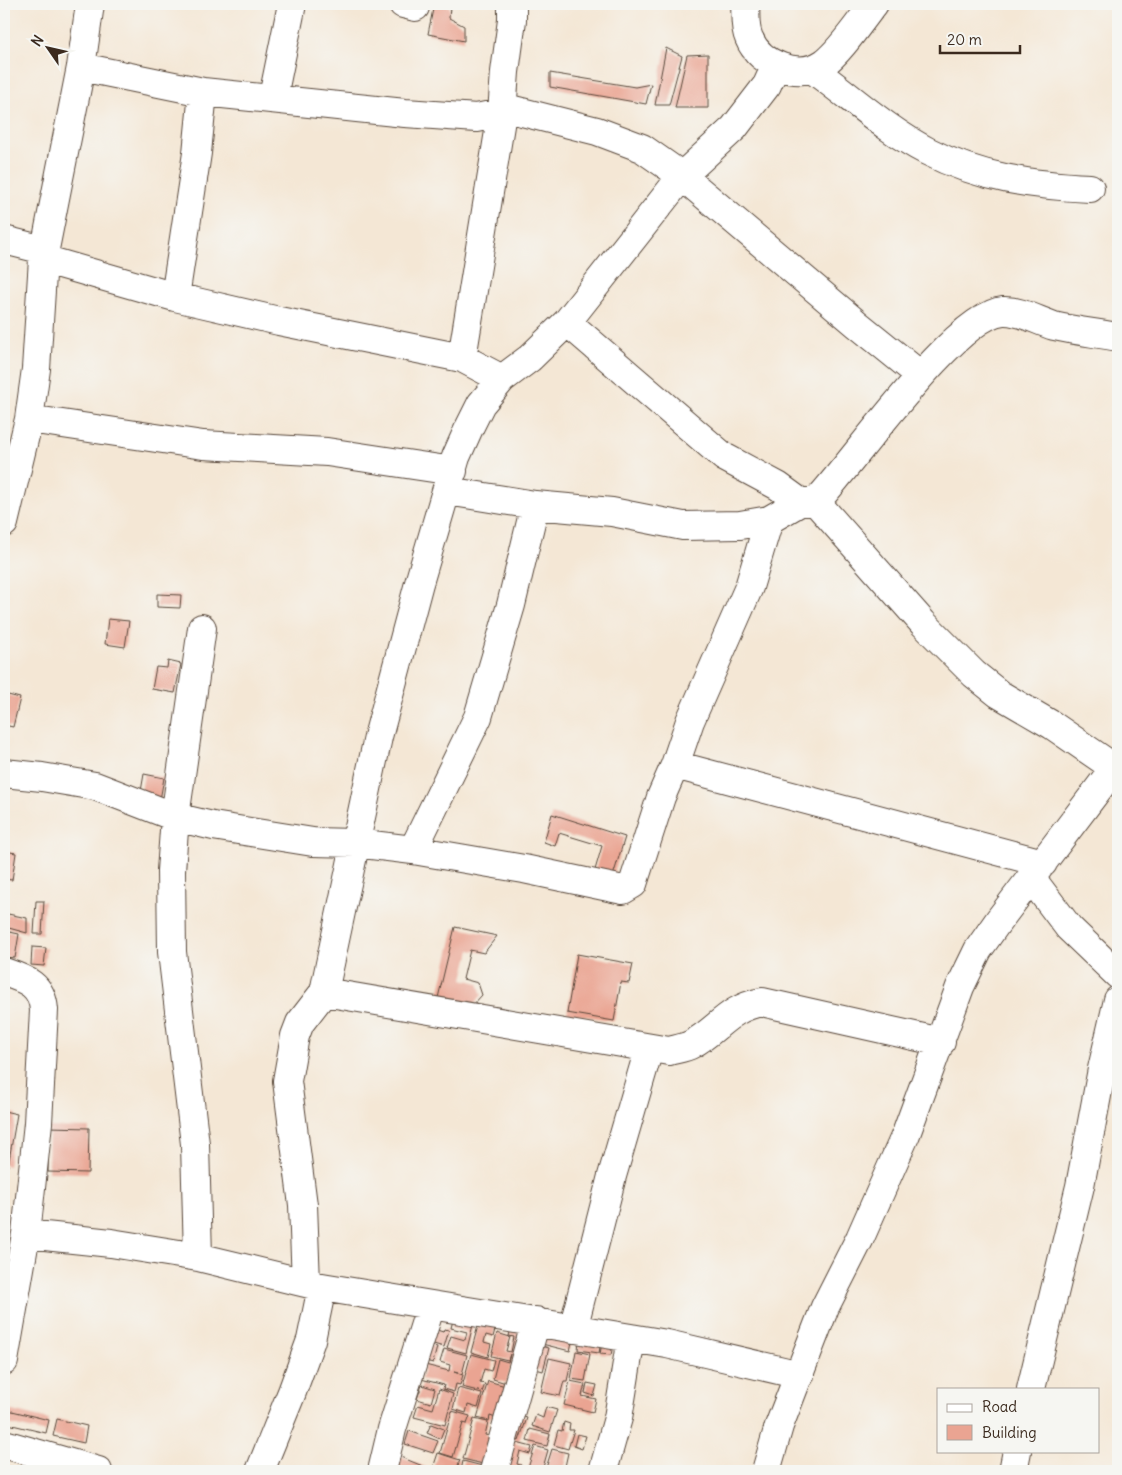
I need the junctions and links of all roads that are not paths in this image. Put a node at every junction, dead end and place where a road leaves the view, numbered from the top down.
1 (90, 4) edge
2 (292, 4) edge
3 (512, 4) edge
4 (745, 4) edge
5 (874, 4) edge
6 (776, 65) junction
7 (81, 67) junction
8 (812, 69) junction
9 (203, 92) junction
10 (273, 98) junction
11 (502, 113) junction
12 (682, 176) junction
13 (1090, 188) dead end
14 (4, 240) edge
15 (44, 255) junction
16 (175, 296) junction
17 (567, 322) junction
18 (1118, 337) edge
19 (462, 358) junction
20 (920, 375) junction
21 (502, 379) junction
22 (19, 432) edge
23 (450, 481) junction
24 (808, 502) junction
25 (535, 505) junction
26 (769, 520) junction
27 (4, 523) edge
28 (202, 628) dead end
29 (675, 765) junction
30 (1116, 765) edge
31 (4, 773) edge
32 (175, 817) junction
33 (355, 843) junction
34 (413, 850) junction
35 (1037, 871) junction
36 (4, 972) edge
37 (1118, 975) edge
38 (324, 992) junction
39 (1118, 1000) edge
40 (941, 1042) junction
41 (649, 1049) junction
42 (26, 1234) junction
43 (198, 1257) junction
44 (314, 1285) junction
45 (431, 1305) junction
46 (536, 1322) junction
47 (573, 1329) junction
48 (631, 1338) junction
49 (4, 1361) edge
50 (800, 1375) junction
51 (1031, 1388) edge
52 (4, 1444) edge
53 (1017, 1452) edge
54 (98, 1471) edge
55 (260, 1471) edge
56 (382, 1471) edge
57 (494, 1471) edge
58 (603, 1471) edge
59 (766, 1471) edge
60 (1013, 1471) edge

1 - 7 street
2 - 10 street
3 - 11 street
4 - 6 street
5 - 8 street
6 - 8 street
6 - 12 street
7 - 9 street
7 - 15 street
8 - 13 street
9 - 10 street
9 - 16 street
10 - 11 street
11 - 12 street
11 - 19 street
12 - 17 street
12 - 20 street
14 - 15 street
15 - 16 street
15 - 22 street
16 - 19 street
17 - 21 street
17 - 24 street
18 - 20 street
19 - 21 street
20 - 24 street
21 - 23 street
22 - 23 street
22 - 27 street
23 - 25 street
23 - 33 street
24 - 26 street
24 - 30 street
25 - 26 street
25 - 34 street
26 - 29 street
28 - 32 street
29 - 34 street
29 - 35 street
30 - 35 street
31 - 32 street
32 - 33 street
32 - 43 street
33 - 34 street
33 - 38 street
35 - 37 street
35 - 40 street
36 - 42 street
38 - 41 street
38 - 44 street
39 - 51 street
40 - 41 street
40 - 50 street
41 - 47 street
42 - 43 street
42 - 49 street
43 - 44 street
44 - 45 street
44 - 55 street
45 - 46 street
45 - 56 street
46 - 47 street
46 - 57 street
47 - 48 street
48 - 50 street
48 - 58 street
50 - 59 street
52 - 54 street
53 - 60 street

